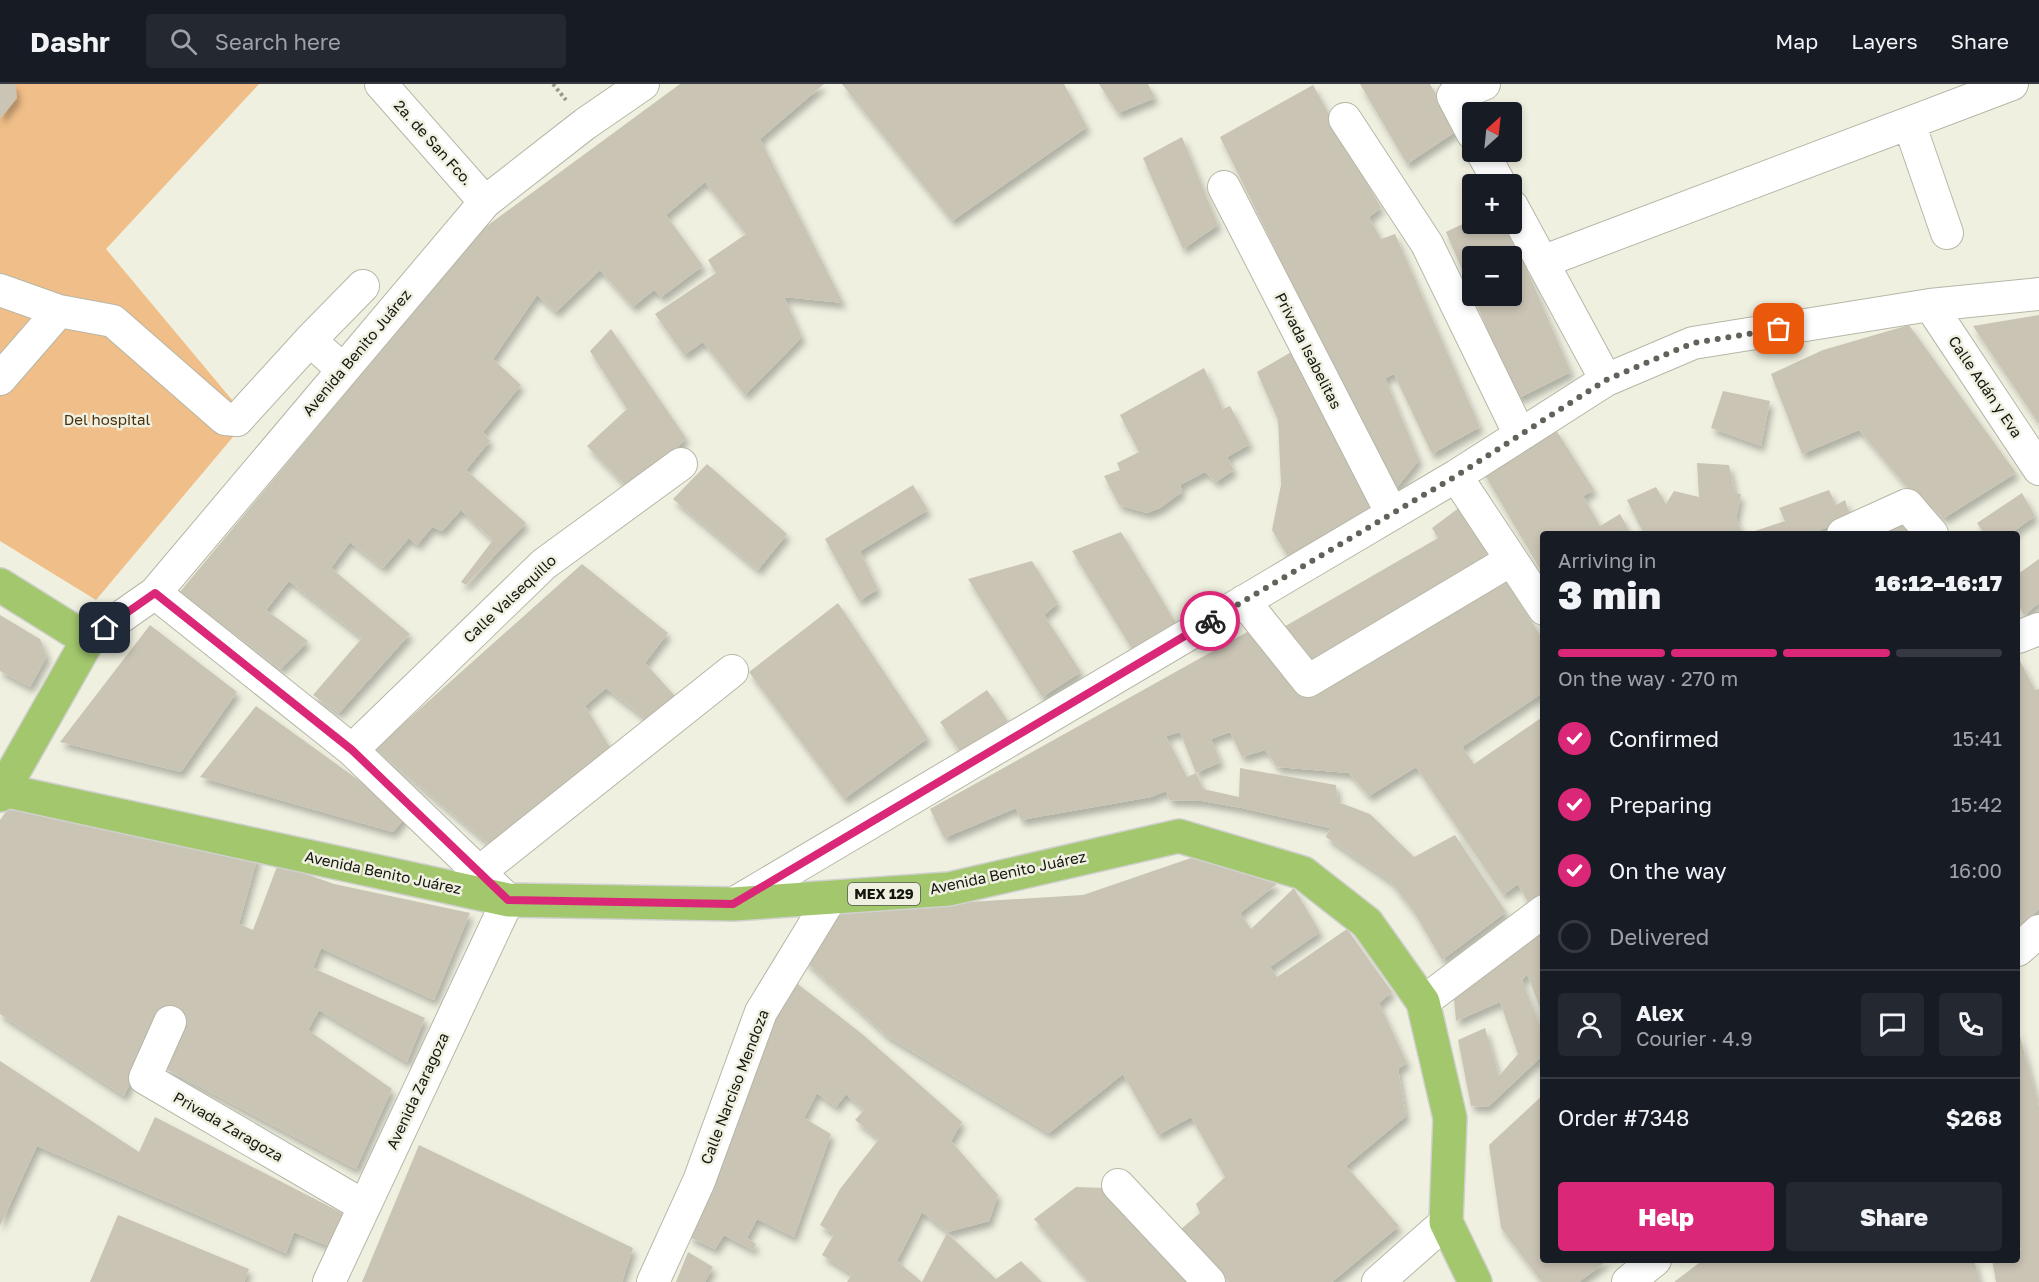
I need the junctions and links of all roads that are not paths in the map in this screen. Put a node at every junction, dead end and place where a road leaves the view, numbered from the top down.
1 (381, 84) edge
2 (643, 84) edge
3 (1484, 84) edge
4 (2012, 84) edge
5 (1963, 92) edge
6 (1462, 113) edge
7 (1345, 119) dead end
8 (1909, 123) junction
9 (1224, 187) dead end
10 (485, 202) junction
11 (1522, 225) edge
12 (1947, 232) dead end
13 (1542, 262) junction
14 (363, 286) dead end
15 (0, 290) edge
16 (2039, 294) edge
17 (1930, 305) junction
18 (59, 311) junction
19 (310, 340) junction
20 (343, 370) junction
21 (0, 379) edge
22 (1606, 380) junction
23 (1520, 435) junction
24 (681, 464) dead end
25 (2039, 469) edge
26 (1456, 476) junction
27 (1392, 514) junction
28 (1850, 531) edge
29 (1929, 531) edge
30 (1511, 560) junction
31 (0, 585) edge
32 (155, 593) junction
33 (1244, 601) junction
34 (1540, 603) edge
35 (88, 640) junction
36 (732, 671) dead end
37 (352, 750) junction
38 (1, 792) edge
39 (468, 881) junction
40 (830, 899) junction
41 (508, 900) junction
42 (733, 904) junction
43 (1540, 914) edge
44 (2039, 930) edge
45 (2020, 948) edge
46 (1423, 1002) junction
47 (170, 1022) dead end
48 (1118, 1185) dead end
49 (364, 1206) junction
50 (1446, 1222) junction
51 (1651, 1263) edge
52 (1470, 1272) edge
53 (329, 1282) edge
54 (653, 1282) edge
55 (1209, 1282) edge
56 (1378, 1282) edge
57 (1491, 1282) edge
58 (1628, 1282) edge

1 - 10 street, 2a. de San Fco.
2 - 10 street, Avenida Benito Juárez
3 - 6 street
4 - 5 street
5 - 8 street
7 - 23 street
8 - 12 street
8 - 13 street
9 - 27 street, Privada Isabelitas
10 - 20 street, Avenida Benito Juárez
11 - 13 street
13 - 22 street
14 - 19 street
15 - 18 street
16 - 17 street
17 - 22 street
17 - 25 street, Calle Adán y Eva
18 - 19 street
18 - 21 street
19 - 20 street
20 - 32 street, Avenida Benito Juárez
22 - 23 street
23 - 26 street
24 - 37 street, Calle Valsequillo
26 - 27 street
26 - 30 street
27 - 33 street
28 - 29 street
30 - 33 street
30 - 34 street
31 - 35 main road
32 - 35 street, Avenida Benito Juárez
32 - 37 street
33 - 42 street
35 - 38 main road
36 - 39 street
37 - 39 street
38 - 39 main road, Avenida Benito Juárez / MEX 129
39 - 41 main road, Avenida Benito Juárez / MEX 129
40 - 42 main road, Avenida Benito Juárez / MEX 129
40 - 46 main road, Avenida Benito Juárez / MEX 129
40 - 54 street, Calle Narciso Mendoza
41 - 42 main road, Avenida Benito Juárez / MEX 129
41 - 49 street, Avenida Zaragoza
43 - 46 street
44 - 45 street
46 - 50 main road, Avenida Benito Juárez / MEX 129
47 - 49 street, Privada Zaragoza
48 - 55 street
49 - 53 street, Avenida Zaragoza
50 - 52 main road, Avenida Benito Juárez / MEX 129
50 - 56 street
51 - 58 street
52 - 57 street

